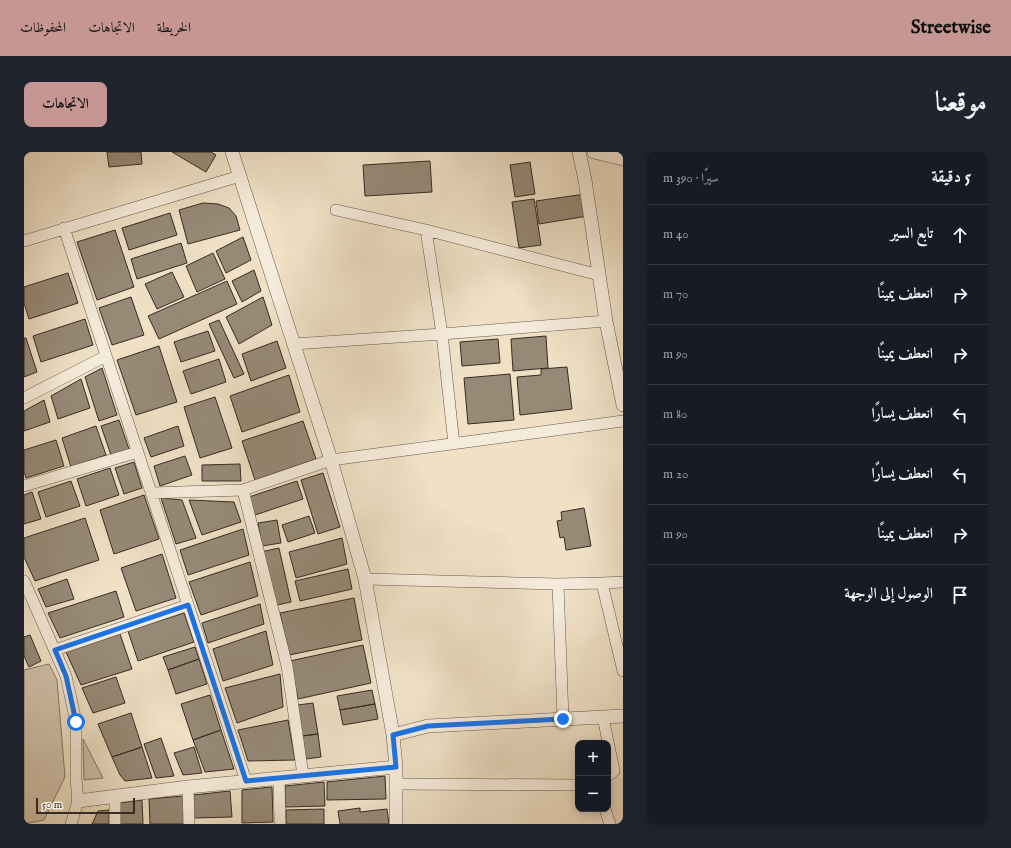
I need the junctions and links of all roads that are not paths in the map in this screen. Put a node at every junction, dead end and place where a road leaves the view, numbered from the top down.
1 (232, 152) edge
2 (579, 152) edge
3 (594, 152) edge
4 (623, 159) edge
5 (240, 176) junction
6 (336, 210) dead end
7 (64, 228) junction
8 (426, 230) junction
9 (24, 241) edge
10 (599, 275) junction
11 (606, 321) junction
12 (442, 334) junction
13 (294, 344) junction
14 (106, 356) junction
15 (24, 398) edge
16 (623, 405) edge
17 (623, 421) edge
18 (454, 444) junction
19 (138, 452) junction
20 (331, 460) junction
21 (24, 486) edge
22 (243, 490) junction
23 (151, 493) junction
24 (365, 579) junction
25 (24, 581) edge
26 (623, 582) edge
27 (602, 583) junction
28 (558, 584) junction
29 (188, 605) junction
30 (55, 650) junction
31 (623, 671) edge
32 (603, 716) junction
33 (623, 716) edge
34 (563, 719) junction
35 (393, 735) junction
36 (608, 740) edge
37 (611, 756) edge
38 (396, 767) junction
39 (611, 774) edge
40 (303, 775) junction
41 (280, 778) junction
42 (246, 781) junction
43 (396, 784) junction
44 (575, 786) edge
45 (188, 787) junction
46 (114, 796) junction
47 (78, 801) junction
48 (606, 812) edge
49 (71, 824) edge
50 (115, 824) edge
51 (189, 824) edge
52 (280, 824) edge
53 (396, 824) edge
54 (610, 824) edge

1 - 5 street
2 - 10 street
3 - 4 street
5 - 7 street
5 - 13 street
6 - 8 street
7 - 9 street
7 - 14 street
8 - 10 street
8 - 12 street
10 - 11 street
11 - 12 street
11 - 16 street
12 - 13 street
12 - 18 street
13 - 20 street
14 - 15 street
14 - 19 street
17 - 18 street
18 - 20 street
19 - 21 street
19 - 23 street
20 - 22 street
20 - 24 street
22 - 23 street
22 - 40 street
23 - 29 street
24 - 28 street
24 - 35 street
25 - 30 street
26 - 27 street
27 - 28 street
27 - 31 street
28 - 34 street
29 - 30 street
29 - 42 street
30 - 47 street
32 - 33 street
32 - 34 street
32 - 36 street
34 - 35 street
35 - 38 street
37 - 39 street
38 - 40 street
38 - 43 street
40 - 41 street
41 - 42 street
41 - 52 street
42 - 45 street
43 - 44 street
43 - 53 street
45 - 46 street
45 - 51 street
46 - 47 street
46 - 50 street
47 - 49 street
48 - 54 street

